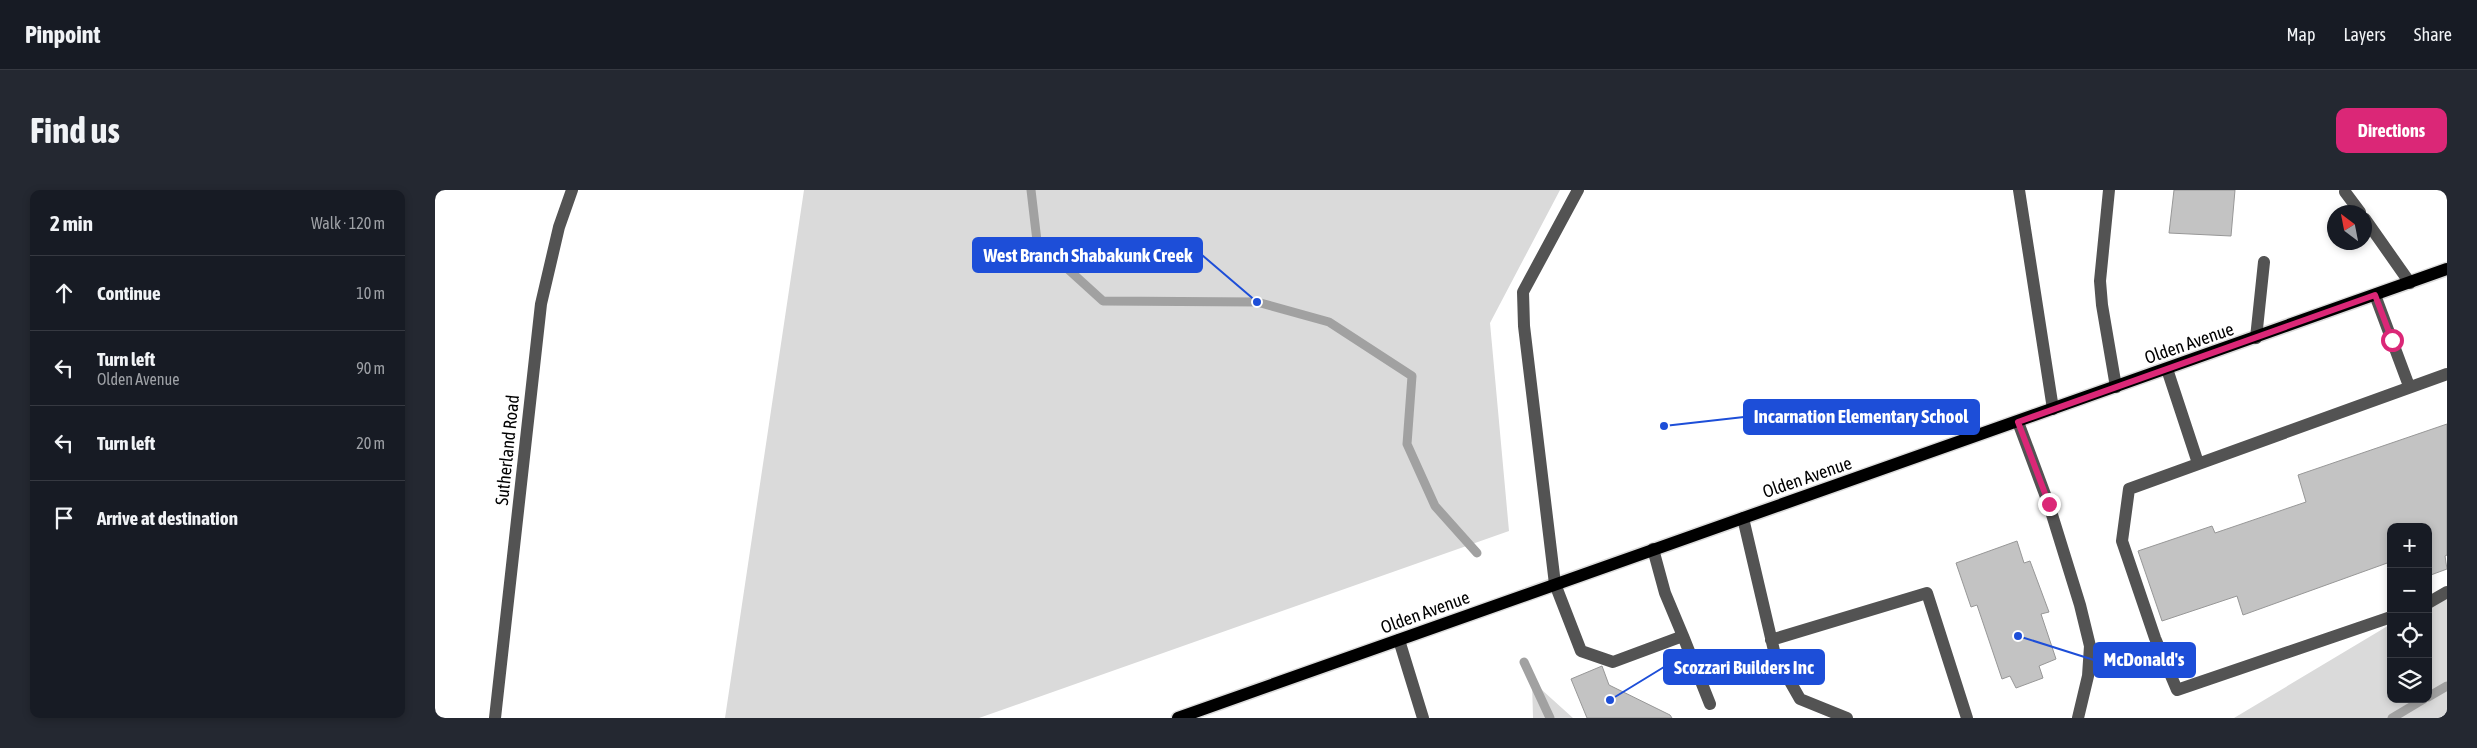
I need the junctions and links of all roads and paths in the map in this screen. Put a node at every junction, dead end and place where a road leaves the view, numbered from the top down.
1 (572, 190) edge
2 (1578, 190) edge
3 (2019, 190) edge
4 (2109, 190) edge
5 (2345, 192) dead end
6 (2355, 205) edge
7 (2372, 229) edge
8 (2263, 262) dead end
9 (2447, 269) edge
10 (2410, 283) junction
11 (2375, 295) junction
12 (2256, 338) junction
13 (2167, 369) junction
14 (2447, 374) edge
15 (2409, 386) junction
16 (2116, 387) junction
17 (2053, 409) junction
18 (2018, 422) junction
19 (2198, 463) junction
20 (1743, 518) junction
21 (1653, 550) junction
22 (1555, 584) junction
23 (2447, 592) edge
24 (2432, 601) edge
25 (2387, 617) edge
26 (1683, 636) junction
27 (1399, 640) junction
28 (1771, 640) junction
29 (1710, 704) dead end
30 (495, 718) edge
31 (1178, 718) edge
32 (1423, 718) edge
33 (1847, 718) edge
34 (1967, 718) edge
35 (2078, 718) edge

1 - 30 street, Sutherland Road
2 - 22 street
3 - 17 street
4 - 16 street
5 - 6 street
7 - 10 street
8 - 12 street
9 - 10 main road, Olden Avenue
10 - 11 main road, Olden Avenue
11 - 12 main road, Olden Avenue
11 - 15 street
12 - 13 main road, Olden Avenue
13 - 16 main road, Olden Avenue
13 - 19 street
14 - 15 street
15 - 19 street
16 - 17 main road, Olden Avenue
17 - 18 main road, Olden Avenue
18 - 20 main road, Olden Avenue
18 - 35 street
19 - 25 street
20 - 21 main road, Olden Avenue
20 - 28 street
21 - 22 main road, Olden Avenue
21 - 26 street
22 - 26 street
22 - 27 main road, Olden Avenue
23 - 24 street
26 - 29 street
27 - 31 main road, Olden Avenue
27 - 32 street
28 - 33 street
28 - 34 street

